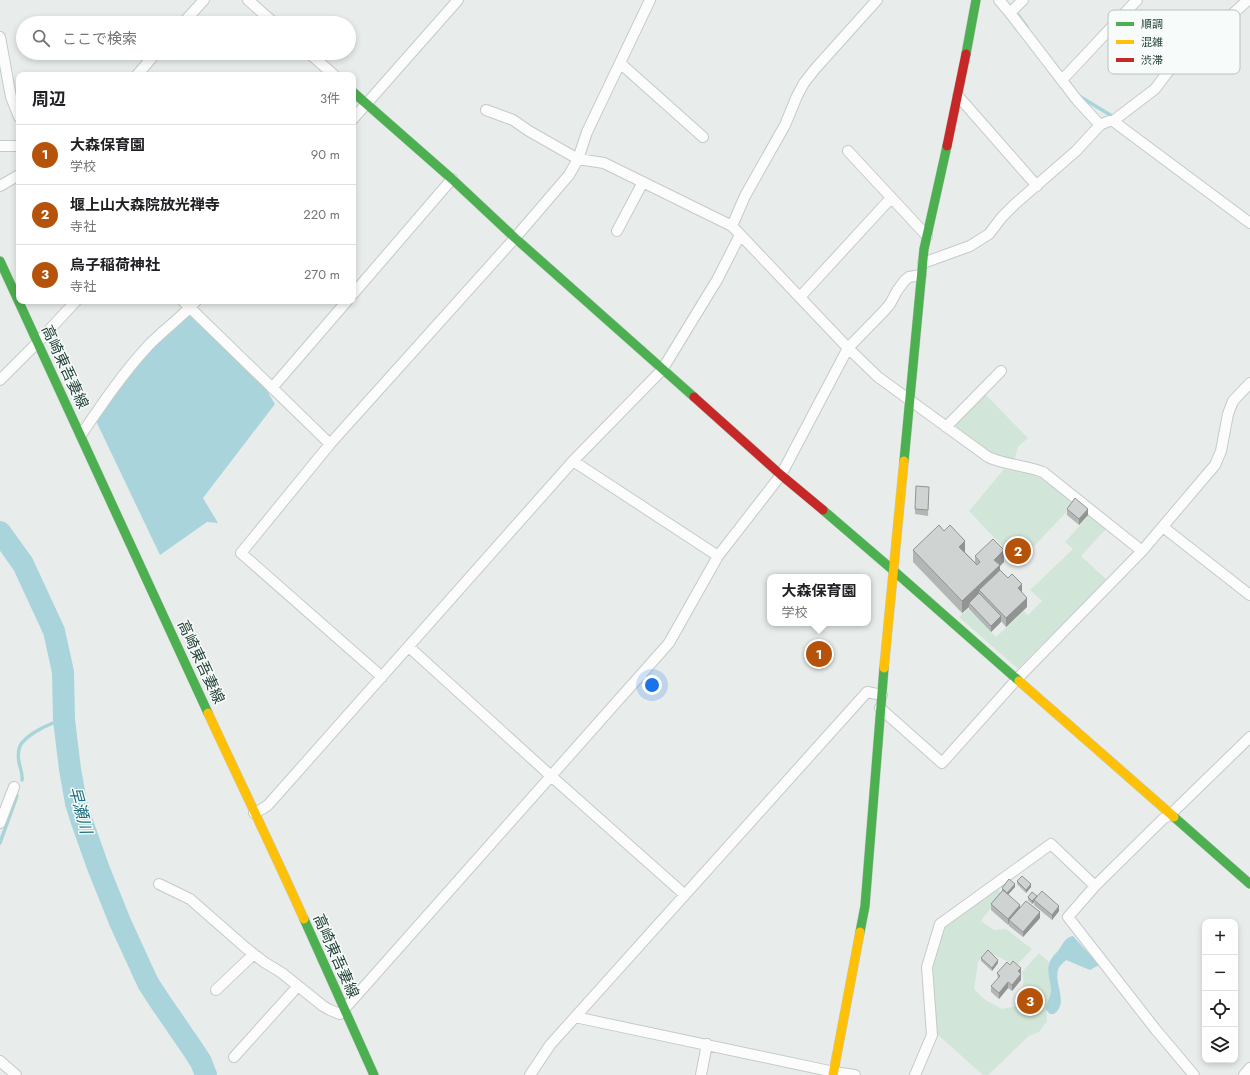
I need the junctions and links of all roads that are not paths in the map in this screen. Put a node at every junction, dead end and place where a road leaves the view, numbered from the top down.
1 (204, 0) edge
2 (248, 0) edge
3 (458, 0) edge
4 (650, 0) edge
5 (877, 0) edge
6 (976, 0) edge
7 (999, 0) edge
8 (1023, 0) edge
9 (1137, 0) edge
10 (1248, 0) edge
11 (1128, 10) edge
12 (1237, 10) edge
13 (1010, 14) junction
14 (189, 16) edge
15 (266, 16) edge
16 (1108, 31) edge
17 (0, 36) edge
18 (150, 60) edge
19 (316, 60) edge
20 (620, 63) junction
21 (140, 72) edge
22 (330, 72) edge
23 (1166, 74) edge
24 (1062, 80) junction
25 (356, 95) edge
26 (958, 96) junction
27 (367, 104) junction
28 (16, 110) edge
29 (486, 110) dead end
30 (356, 116) edge
31 (1113, 121) junction
32 (1100, 125) junction
33 (703, 137) dead end
34 (0, 146) edge
35 (16, 146) edge
36 (848, 151) dead end
37 (578, 159) junction
38 (16, 177) edge
39 (452, 179) junction
40 (643, 182) junction
41 (0, 186) edge
42 (1037, 186) junction
43 (891, 198) junction
44 (1250, 223) edge
45 (732, 226) junction
46 (617, 231) dead end
47 (740, 235) junction
48 (927, 236) junction
49 (515, 238) junction
50 (0, 261) edge
51 (923, 263) junction
52 (921, 275) junction
53 (356, 291) edge
54 (16, 295) edge
55 (800, 297) junction
56 (20, 304) edge
57 (73, 304) edge
58 (188, 304) edge
59 (190, 304) edge
60 (344, 304) edge
61 (38, 342) junction
62 (848, 348) junction
63 (662, 370) junction
64 (1001, 371) dead end
65 (0, 380) edge
66 (1250, 383) edge
67 (272, 388) junction
68 (909, 399) junction
69 (946, 427) junction
70 (81, 435) junction
71 (330, 444) junction
72 (573, 461) junction
73 (781, 475) junction
74 (1163, 527) junction
75 (1142, 550) junction
76 (718, 556) junction
77 (894, 571) junction
78 (1250, 595) edge
79 (409, 647) junction
80 (382, 677) junction
81 (1017, 679) junction
82 (882, 695) junction
83 (880, 708) junction
84 (1250, 737) edge
85 (551, 776) junction
86 (14, 787) dead end
87 (254, 813) junction
88 (1171, 814) junction
89 (0, 823) edge
90 (159, 884) dead end
91 (1250, 884) edge
92 (1095, 886) junction
93 (685, 895) junction
94 (254, 954) junction
95 (298, 986) junction
96 (216, 990) dead end
97 (345, 1009) junction
98 (575, 1017) junction
99 (707, 1044) junction
100 (234, 1057) dead end
101 (0, 1061) edge
102 (1250, 1068) edge
103 (834, 1073) edge
104 (16, 1075) edge
105 (374, 1075) edge
106 (530, 1075) edge
107 (701, 1075) edge
108 (855, 1075) edge
109 (915, 1075) edge
110 (1194, 1075) edge
111 (1244, 1075) edge

1 - 14 street
2 - 15 street
3 - 27 street
4 - 20 street
5 - 45 street
6 - 26 street
7 - 13 street
8 - 13 street
9 - 11 street
10 - 12 street
13 - 24 street
16 - 24 street
17 - 28 street
18 - 21 street
19 - 22 street
20 - 33 street
20 - 37 street
23 - 31 street
24 - 32 street
25 - 27 street
26 - 42 street
26 - 48 street
27 - 30 street
27 - 39 street
29 - 37 street
31 - 32 street
31 - 44 street
32 - 42 street
34 - 35 street
36 - 43 street
37 - 40 street
37 - 49 street
38 - 41 street
39 - 49 street
39 - 53 street
40 - 45 street
40 - 46 street
42 - 51 street
43 - 48 street
43 - 55 street
45 - 47 street
47 - 55 street
47 - 63 street
48 - 51 street
49 - 63 street
49 - 71 street
50 - 54 street, 高崎東吾妻線
51 - 52 street
52 - 62 street
52 - 68 street
55 - 62 street
56 - 61 street, 高崎東吾妻線
57 - 61 street
58 - 70 street
59 - 67 street
60 - 67 street
61 - 65 street
61 - 70 street, 高崎東吾妻線
62 - 68 street
62 - 73 street
63 - 72 street
63 - 73 street
64 - 69 street
66 - 74 street
67 - 71 street
68 - 69 street
68 - 77 street
69 - 75 street
70 - 87 street, 高崎東吾妻線
71 - 80 street
72 - 76 street
72 - 79 street
73 - 76 street
73 - 77 street
74 - 75 street
74 - 78 street
75 - 81 street
76 - 85 street
77 - 81 street
77 - 82 street
79 - 80 street
79 - 85 street
80 - 87 street
81 - 83 street
81 - 88 street
82 - 83 street
82 - 93 street
83 - 103 street
84 - 88 street
85 - 93 street
85 - 97 street
86 - 89 street
87 - 97 street, 高崎東吾妻線
88 - 91 street
88 - 92 street
90 - 94 street
92 - 109 street
92 - 110 street
93 - 98 street
94 - 95 street
94 - 96 street
95 - 97 street
95 - 100 street
97 - 105 street, 高崎東吾妻線
98 - 99 street
98 - 106 street
99 - 103 street
99 - 107 street
101 - 104 street
102 - 111 street
103 - 108 street

